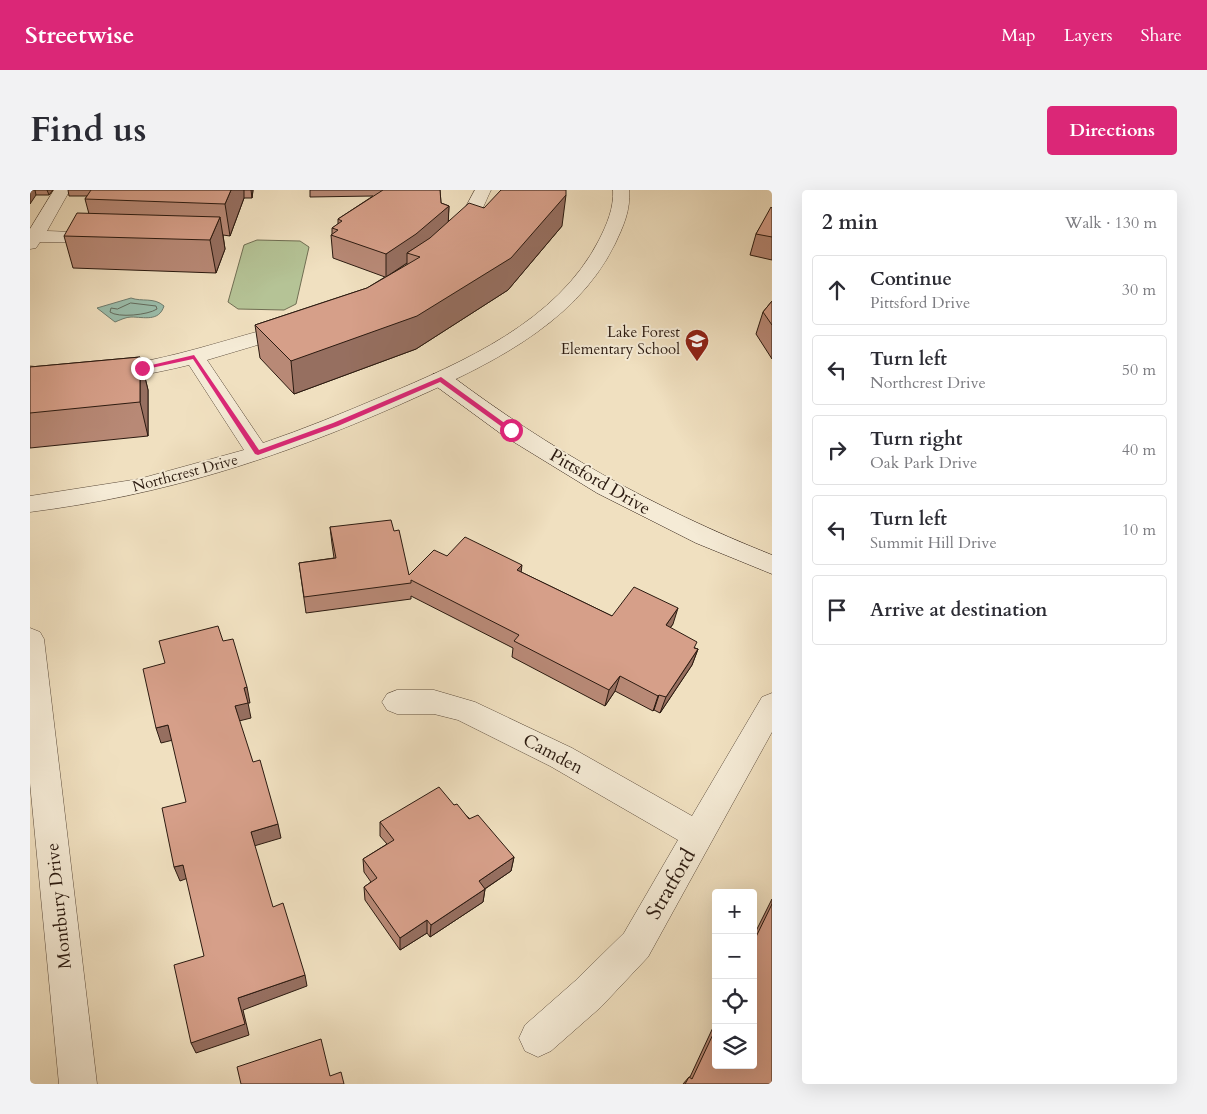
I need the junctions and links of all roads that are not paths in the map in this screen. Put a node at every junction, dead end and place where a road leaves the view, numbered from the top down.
1 (62, 190) edge
2 (482, 190) edge
3 (621, 190) edge
4 (121, 239) edge
5 (32, 240) edge
6 (445, 246) edge
7 (313, 321) edge
8 (194, 356) junction
9 (30, 372) edge
10 (441, 379) junction
11 (258, 453) junction
12 (30, 504) edge
13 (772, 565) edge
14 (30, 639) edge
15 (396, 702) dead end
16 (772, 705) edge
17 (699, 836) junction
18 (538, 1038) dead end
19 (78, 1084) edge

1 - 5 street
2 - 6 street
3 - 10 street, Northcrest Drive
4 - 5 street
7 - 8 street
8 - 9 street
8 - 11 street
10 - 11 street, Northcrest Drive
10 - 13 street, Pittsford Drive
11 - 12 street, Northcrest Drive
14 - 19 street, Montbury Drive
15 - 17 street, Camden
16 - 17 street, Stratford
17 - 18 street, Stratford

